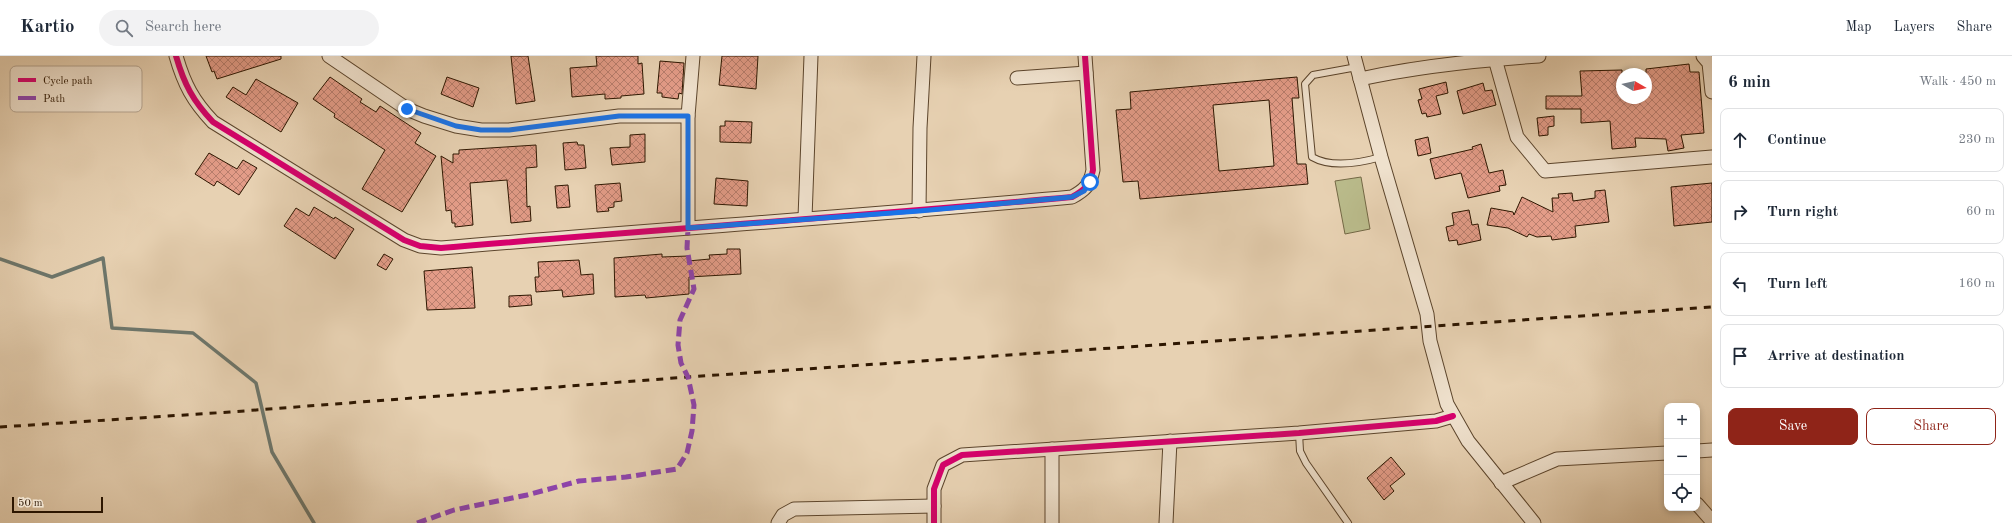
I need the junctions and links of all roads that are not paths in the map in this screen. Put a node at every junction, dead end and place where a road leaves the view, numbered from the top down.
1 (176, 56) edge
2 (329, 56) edge
3 (693, 56) edge
4 (811, 56) edge
5 (924, 56) edge
6 (1085, 56) edge
7 (1539, 56) edge
8 (1703, 56) edge
9 (1495, 59) junction
10 (1357, 67) edge
11 (1086, 73) junction
12 (1017, 78) dead end
13 (1712, 92) edge
14 (688, 116) junction
15 (1712, 157) edge
16 (1381, 158) junction
17 (919, 211) junction
18 (805, 218) junction
19 (688, 228) junction
20 (1453, 416) junction
21 (1299, 433) junction
22 (1170, 441) junction
23 (1052, 449) junction
24 (1712, 450) edge
25 (1700, 451) edge
26 (1664, 453) edge
27 (1501, 483) junction
28 (934, 506) junction
29 (1700, 507) edge
30 (1712, 521) edge
31 (778, 523) edge
32 (934, 523) edge
33 (1052, 523) edge
34 (1166, 523) edge
35 (1348, 523) edge
36 (1534, 523) edge

1 - 19 street
2 - 14 street
3 - 14 street
4 - 18 street
5 - 17 street
6 - 11 street
7 - 9 street
8 - 13 street
9 - 10 street
9 - 15 street
10 - 16 street
10 - 16 lane
11 - 12 street
11 - 17 street
14 - 19 street
16 - 20 street
17 - 18 street
18 - 19 street
20 - 21 street
20 - 27 street
21 - 22 street
21 - 35 lane
22 - 23 street
22 - 34 street
23 - 28 street
23 - 33 street
24 - 25 street
26 - 27 street
27 - 36 street
28 - 31 street
28 - 32 street
29 - 30 street

